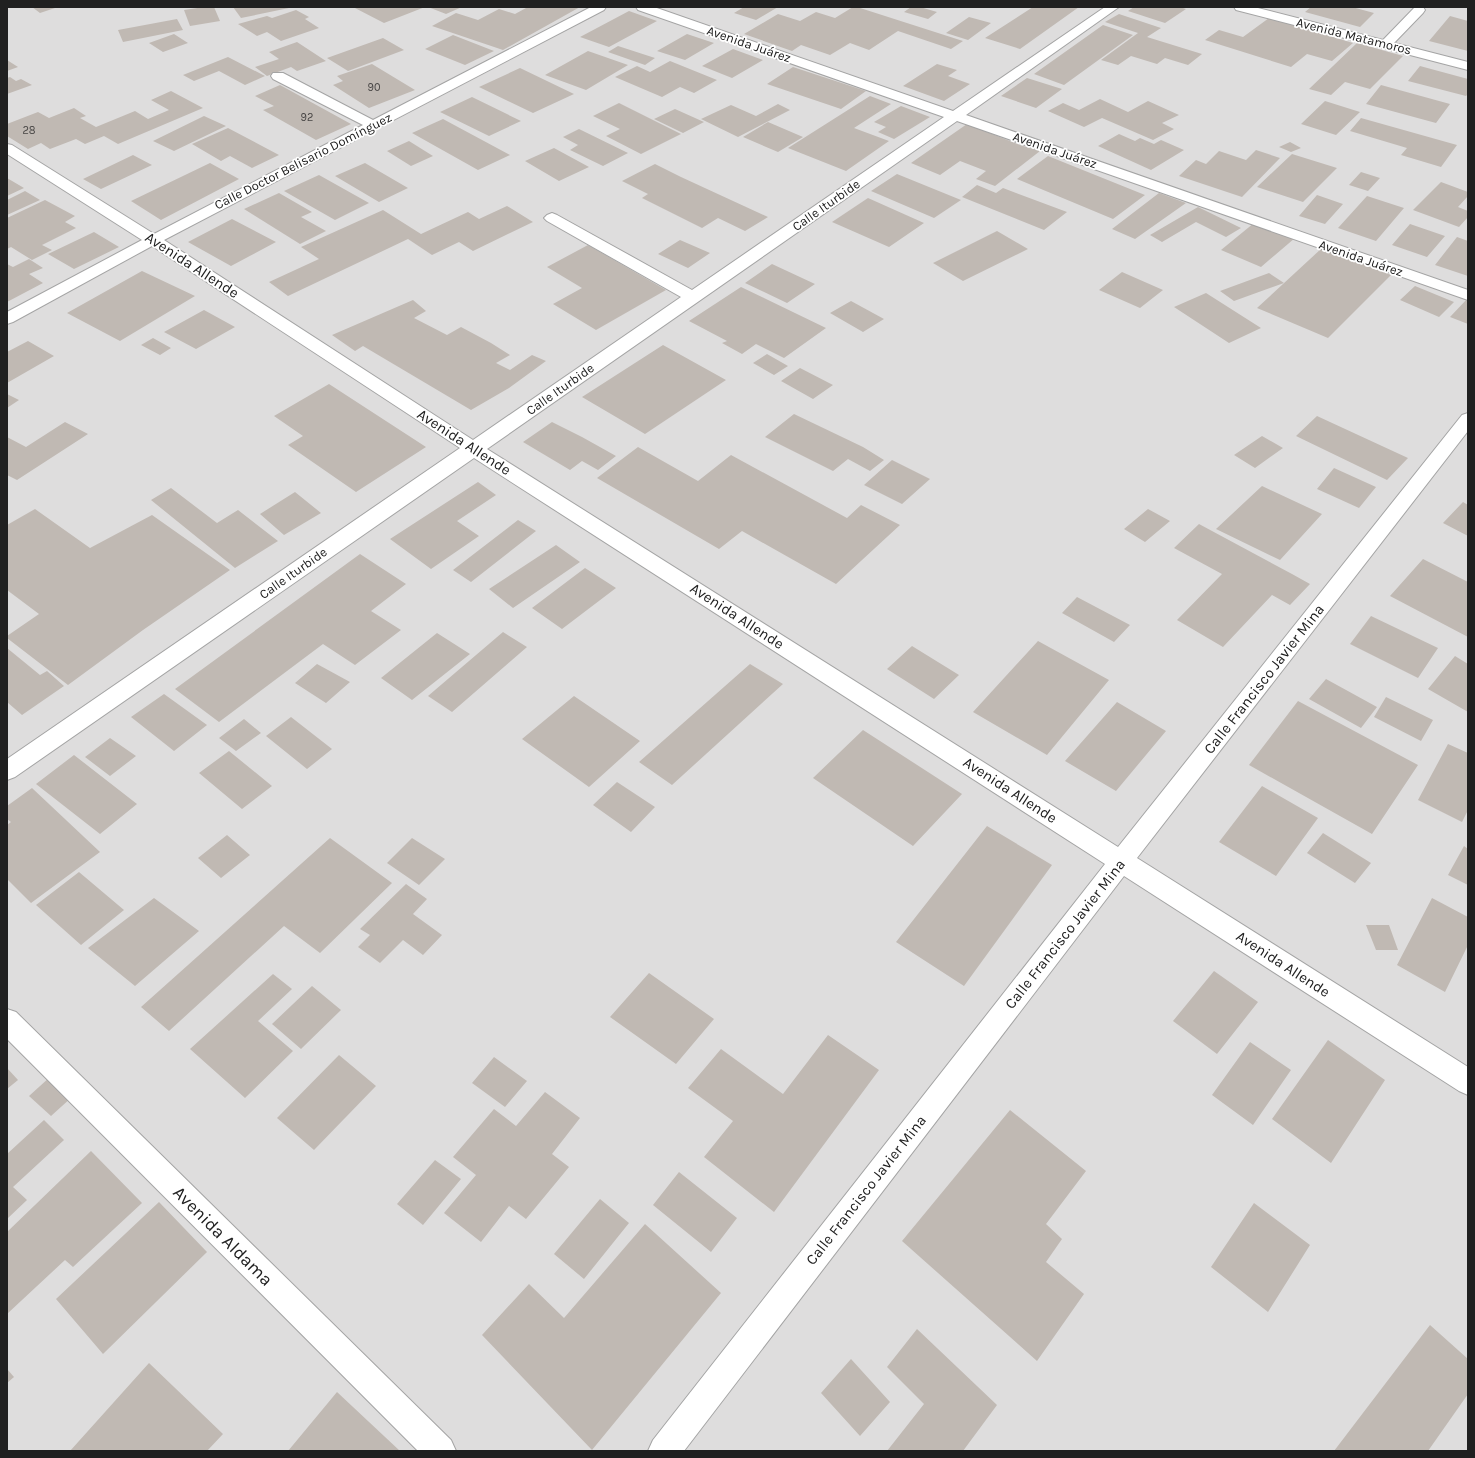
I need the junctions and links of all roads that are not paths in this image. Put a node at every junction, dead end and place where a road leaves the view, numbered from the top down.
1 (600, 7) edge
2 (642, 7) edge
3 (1113, 7) edge
4 (1240, 7) edge
5 (1419, 10) dead end
6 (1386, 44) junction
7 (1468, 66) edge
8 (278, 76) dead end
9 (956, 116) junction
10 (373, 125) junction
11 (7, 148) edge
12 (552, 218) dead end
13 (153, 240) junction
14 (1468, 295) edge
15 (693, 297) junction
16 (7, 319) edge
17 (1468, 419) edge
18 (474, 449) junction
19 (7, 771) edge
20 (1121, 861) junction
21 (7, 1021) edge
22 (1468, 1082) edge
23 (440, 1451) edge
24 (664, 1451) edge

1 - 10 street, Calle Doctor Belisario Domínguez
2 - 9 street, Avenida Juárez
3 - 9 street, Calle Iturbide
4 - 6 street, Avenida Matamoros
5 - 6 street
6 - 7 street, Avenida Matamoros
8 - 10 street
9 - 14 street, Avenida Juárez
9 - 15 street, Calle Iturbide
10 - 13 street, Calle Doctor Belisario Domínguez
11 - 13 street, Avenida Allende
12 - 15 street
13 - 16 street, Calle Doctor Belisario Domínguez
13 - 18 street, Avenida Allende
15 - 18 street, Calle Iturbide
17 - 20 street, Calle Francisco Javier Mina
18 - 19 street, Calle Iturbide
18 - 20 street, Avenida Allende
20 - 22 street, Avenida Allende
20 - 24 street, Calle Francisco Javier Mina
21 - 23 street, Avenida Aldama

